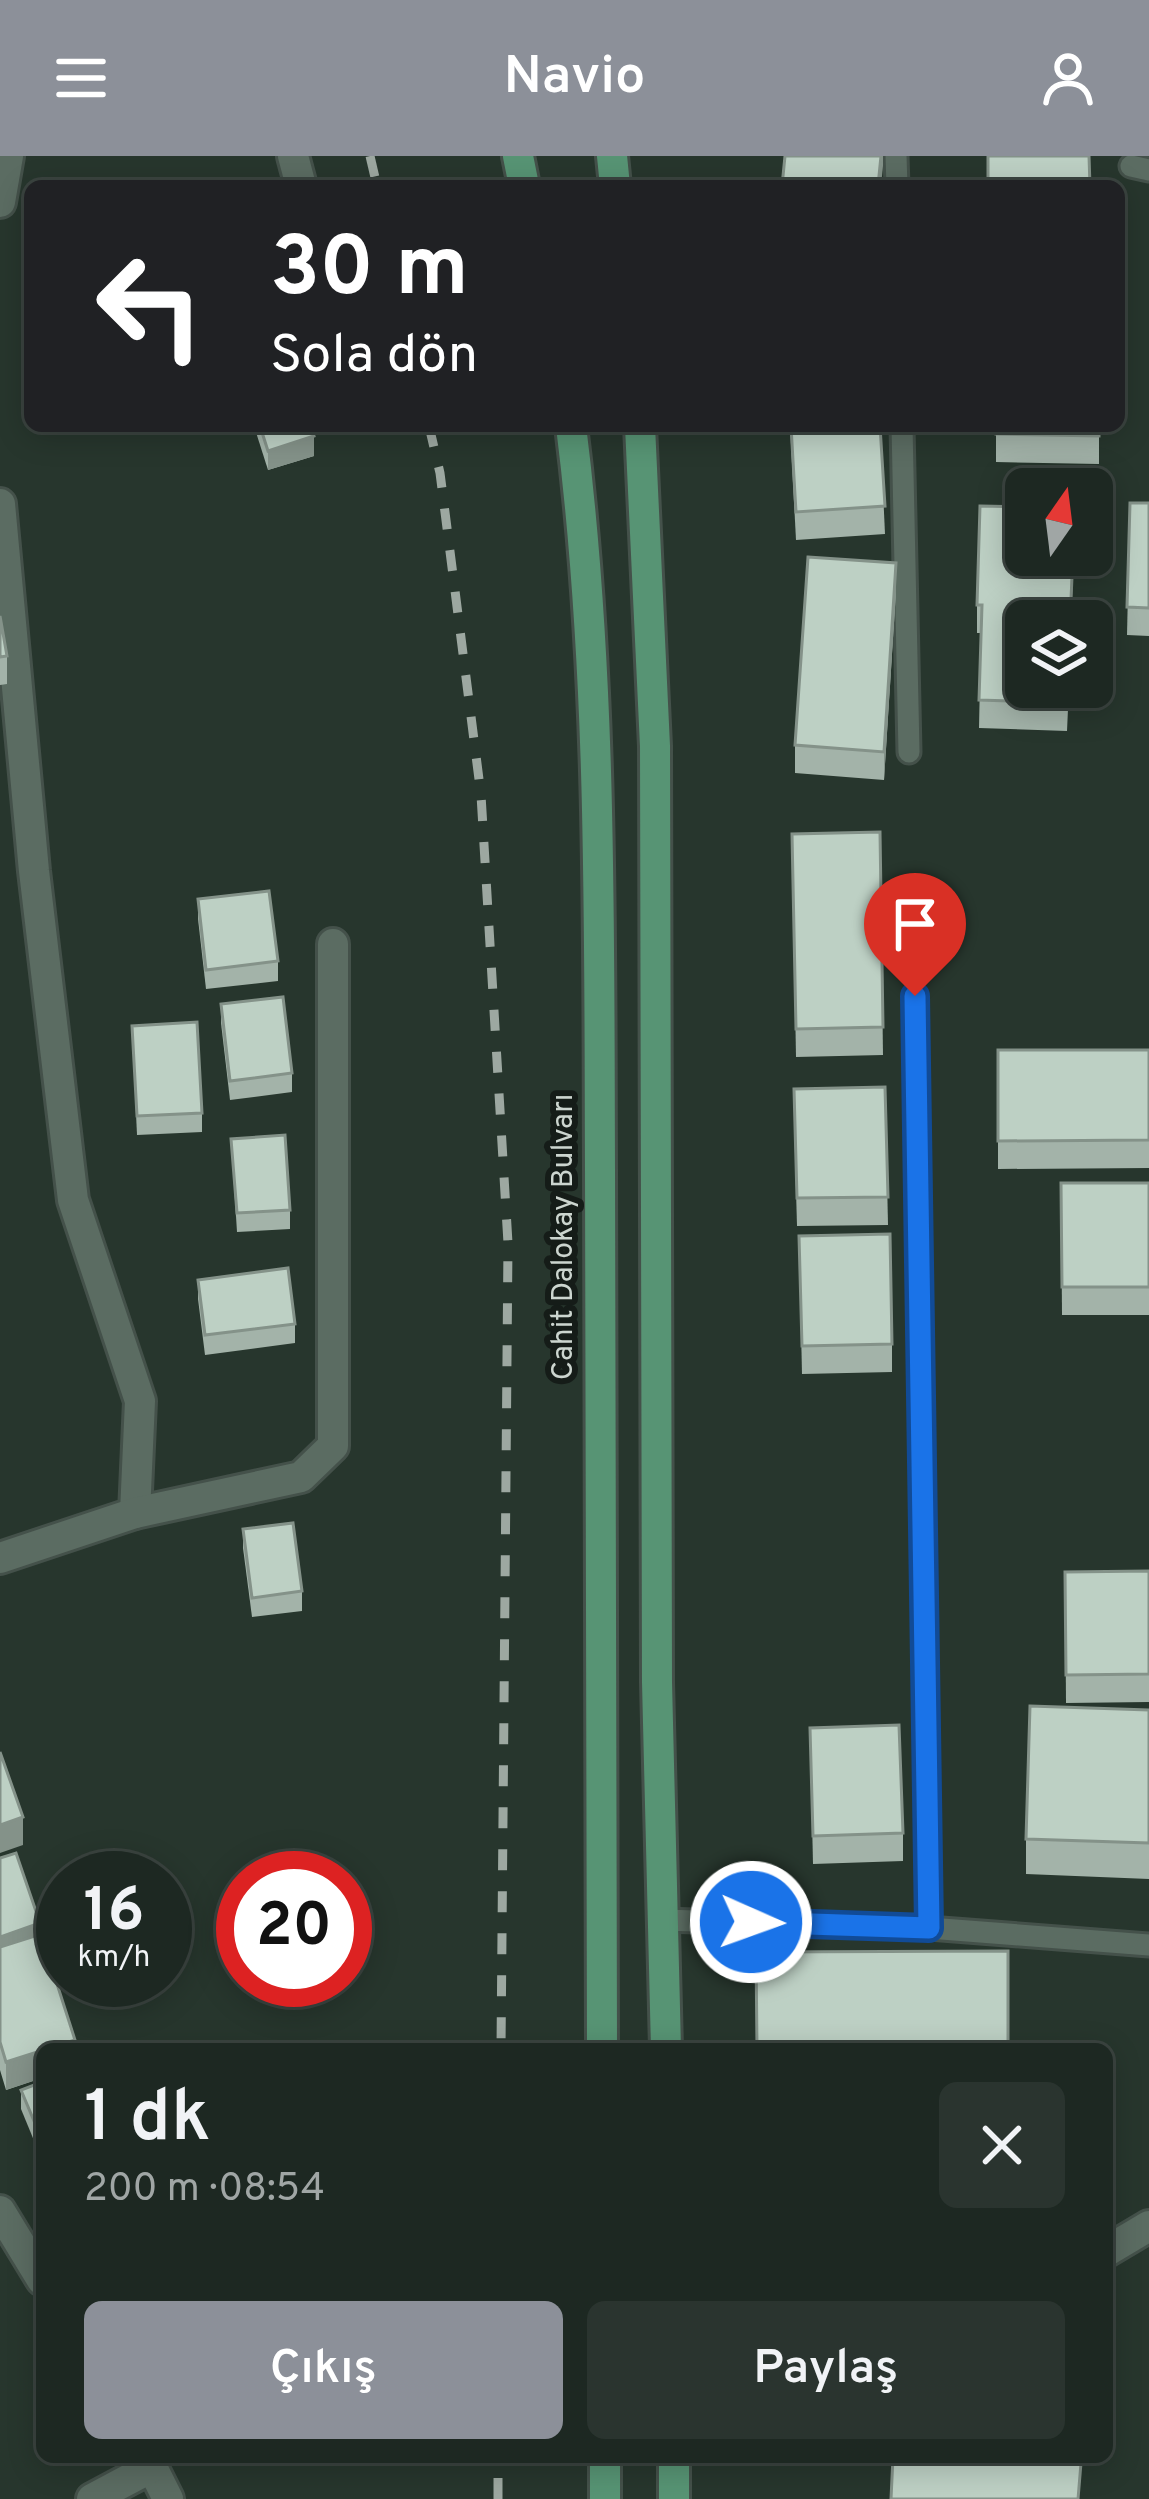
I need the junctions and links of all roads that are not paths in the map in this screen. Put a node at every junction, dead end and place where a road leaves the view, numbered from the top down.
1 (8, 156) edge
2 (0, 202) edge
3 (572, 432) edge
4 (640, 432) edge
5 (902, 432) edge
6 (0, 504) edge
7 (9, 722) edge
8 (909, 752) dead end
9 (333, 944) dead end
10 (915, 996) dead end
11 (135, 1513) junction
12 (0, 1558) edge
13 (662, 1919) junction
14 (929, 1928) junction
15 (1149, 1945) edge
16 (602, 2043) edge
17 (666, 2043) edge
18 (0, 2211) edge
19 (1149, 2226) edge
20 (1113, 2247) edge
21 (36, 2270) edge
22 (147, 2463) edge
23 (150, 2463) edge
24 (605, 2463) edge
25 (674, 2463) edge
26 (92, 2499) edge
27 (168, 2499) edge
28 (605, 2499) edge
29 (674, 2499) edge

1 - 2 street
3 - 16 main road, Cahit Dalokay Bulvarı
4 - 13 main road
5 - 8 lane
6 - 7 street
7 - 11 street
9 - 11 street
10 - 14 lane
11 - 12 street
13 - 14 lane
13 - 17 main road
14 - 15 lane
18 - 21 street
19 - 20 street
22 - 26 street
23 - 27 street
24 - 28 main road
25 - 29 main road

